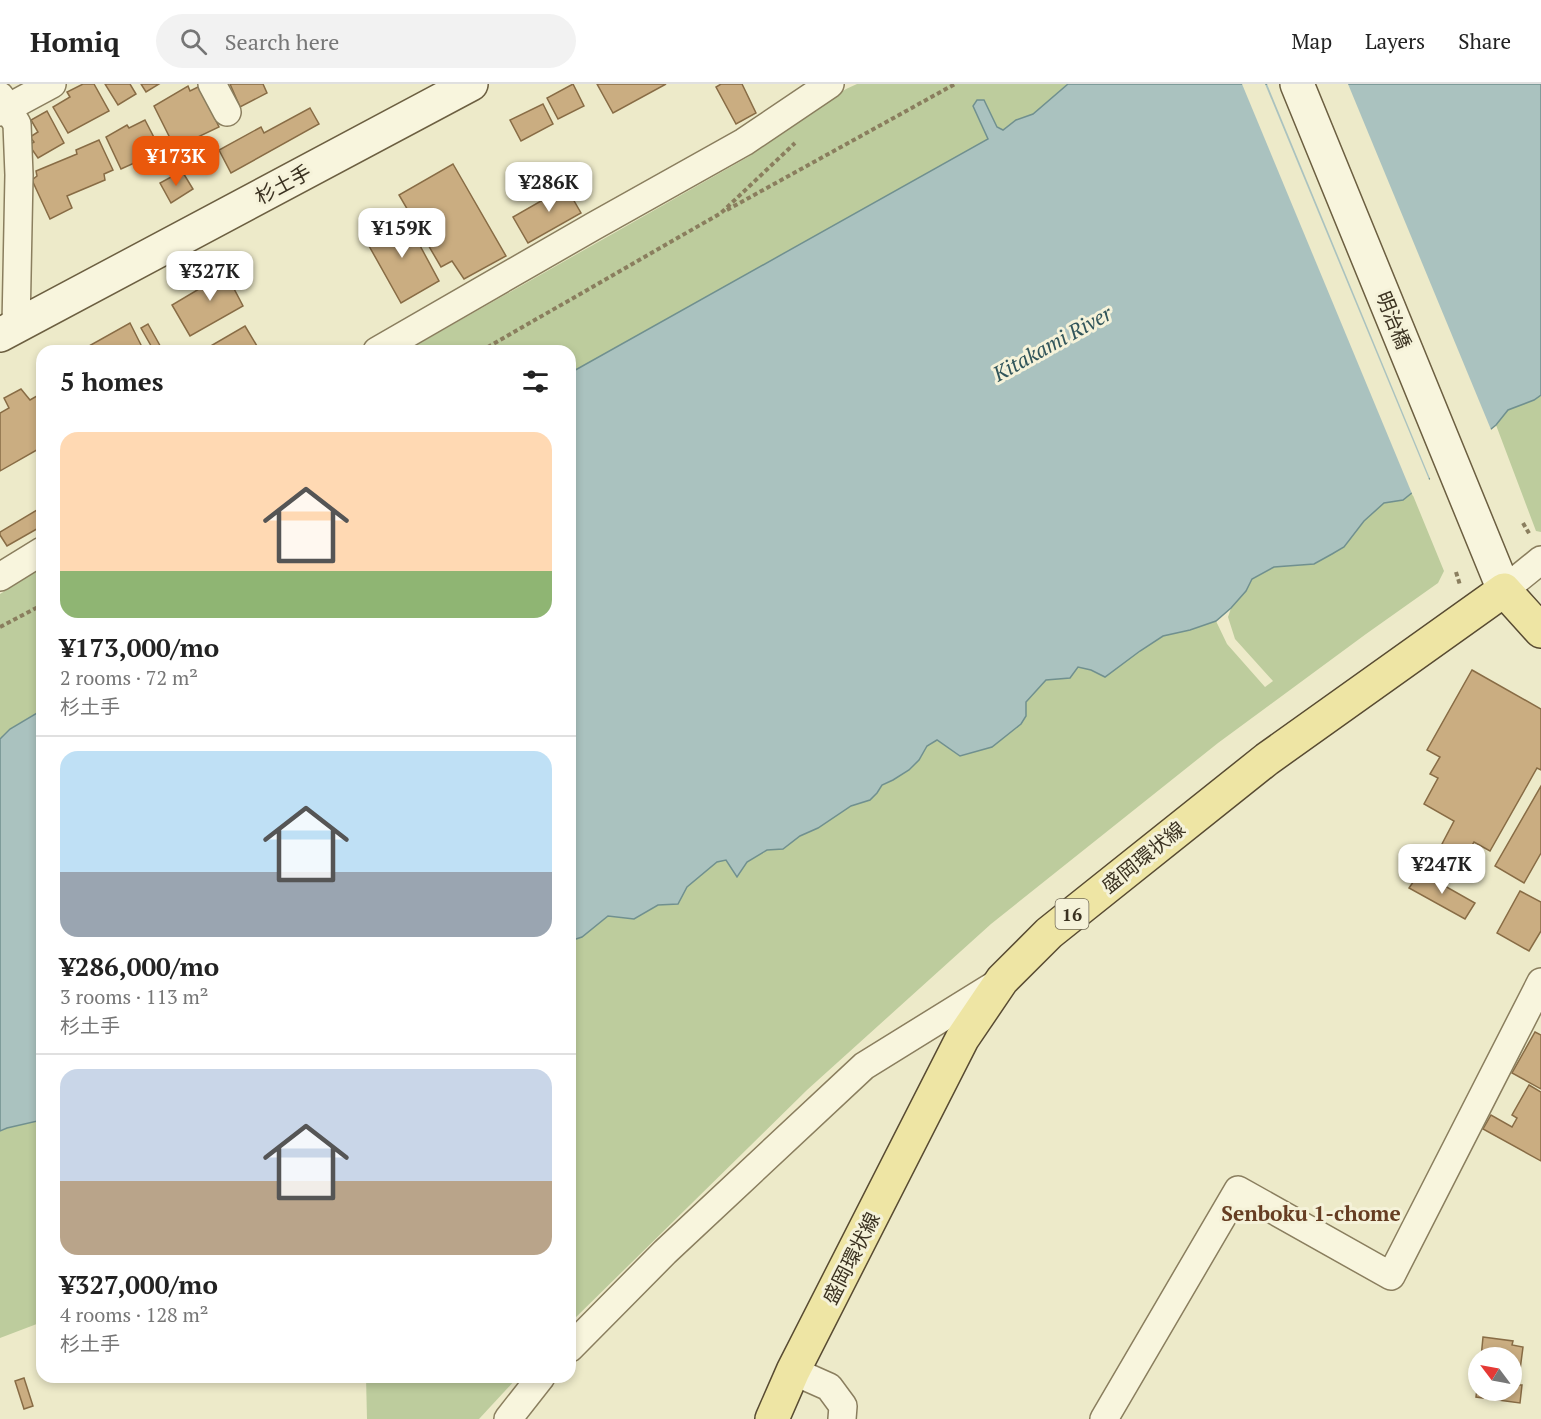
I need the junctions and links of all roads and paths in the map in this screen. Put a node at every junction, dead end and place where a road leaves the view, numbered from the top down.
1 (52, 84) edge
2 (212, 84) edge
3 (471, 84) edge
4 (830, 84) edge
5 (955, 84) edge
6 (1297, 84) edge
7 (3, 105) edge
8 (227, 112) dead end
9 (798, 141) dead end
10 (721, 213) junction
11 (8, 330) edge
12 (387, 345) edge
13 (491, 345) edge
14 (1523, 523) dead end
15 (1535, 548) edge
16 (36, 555) edge
17 (1456, 572) dead end
18 (0, 577) edge
19 (1461, 586) dead end
20 (1504, 590) junction
21 (36, 608) edge
22 (0, 627) edge
23 (1541, 631) edge
24 (1002, 980) junction
25 (1541, 982) edge
26 (576, 1342) edge
27 (794, 1371) junction
28 (536, 1383) edge
29 (508, 1419) edge
30 (772, 1419) edge
31 (842, 1419) edge
32 (1104, 1419) edge

1 - 7 street
2 - 8 street
3 - 11 main road, 杉土手
4 - 12 street
5 - 10 path
6 - 20 main road, 明治橋
7 - 11 street
9 - 10 path
10 - 13 path
14 - 15 path
15 - 20 street
16 - 18 street
17 - 19 path
20 - 23 main road
20 - 24 main road, 盛岡環状線 / 16
21 - 22 path
24 - 26 street
24 - 27 main road, 盛岡環状線 / 16
25 - 32 street
27 - 30 main road, 盛岡環状線 / 16
27 - 31 street
28 - 29 street

